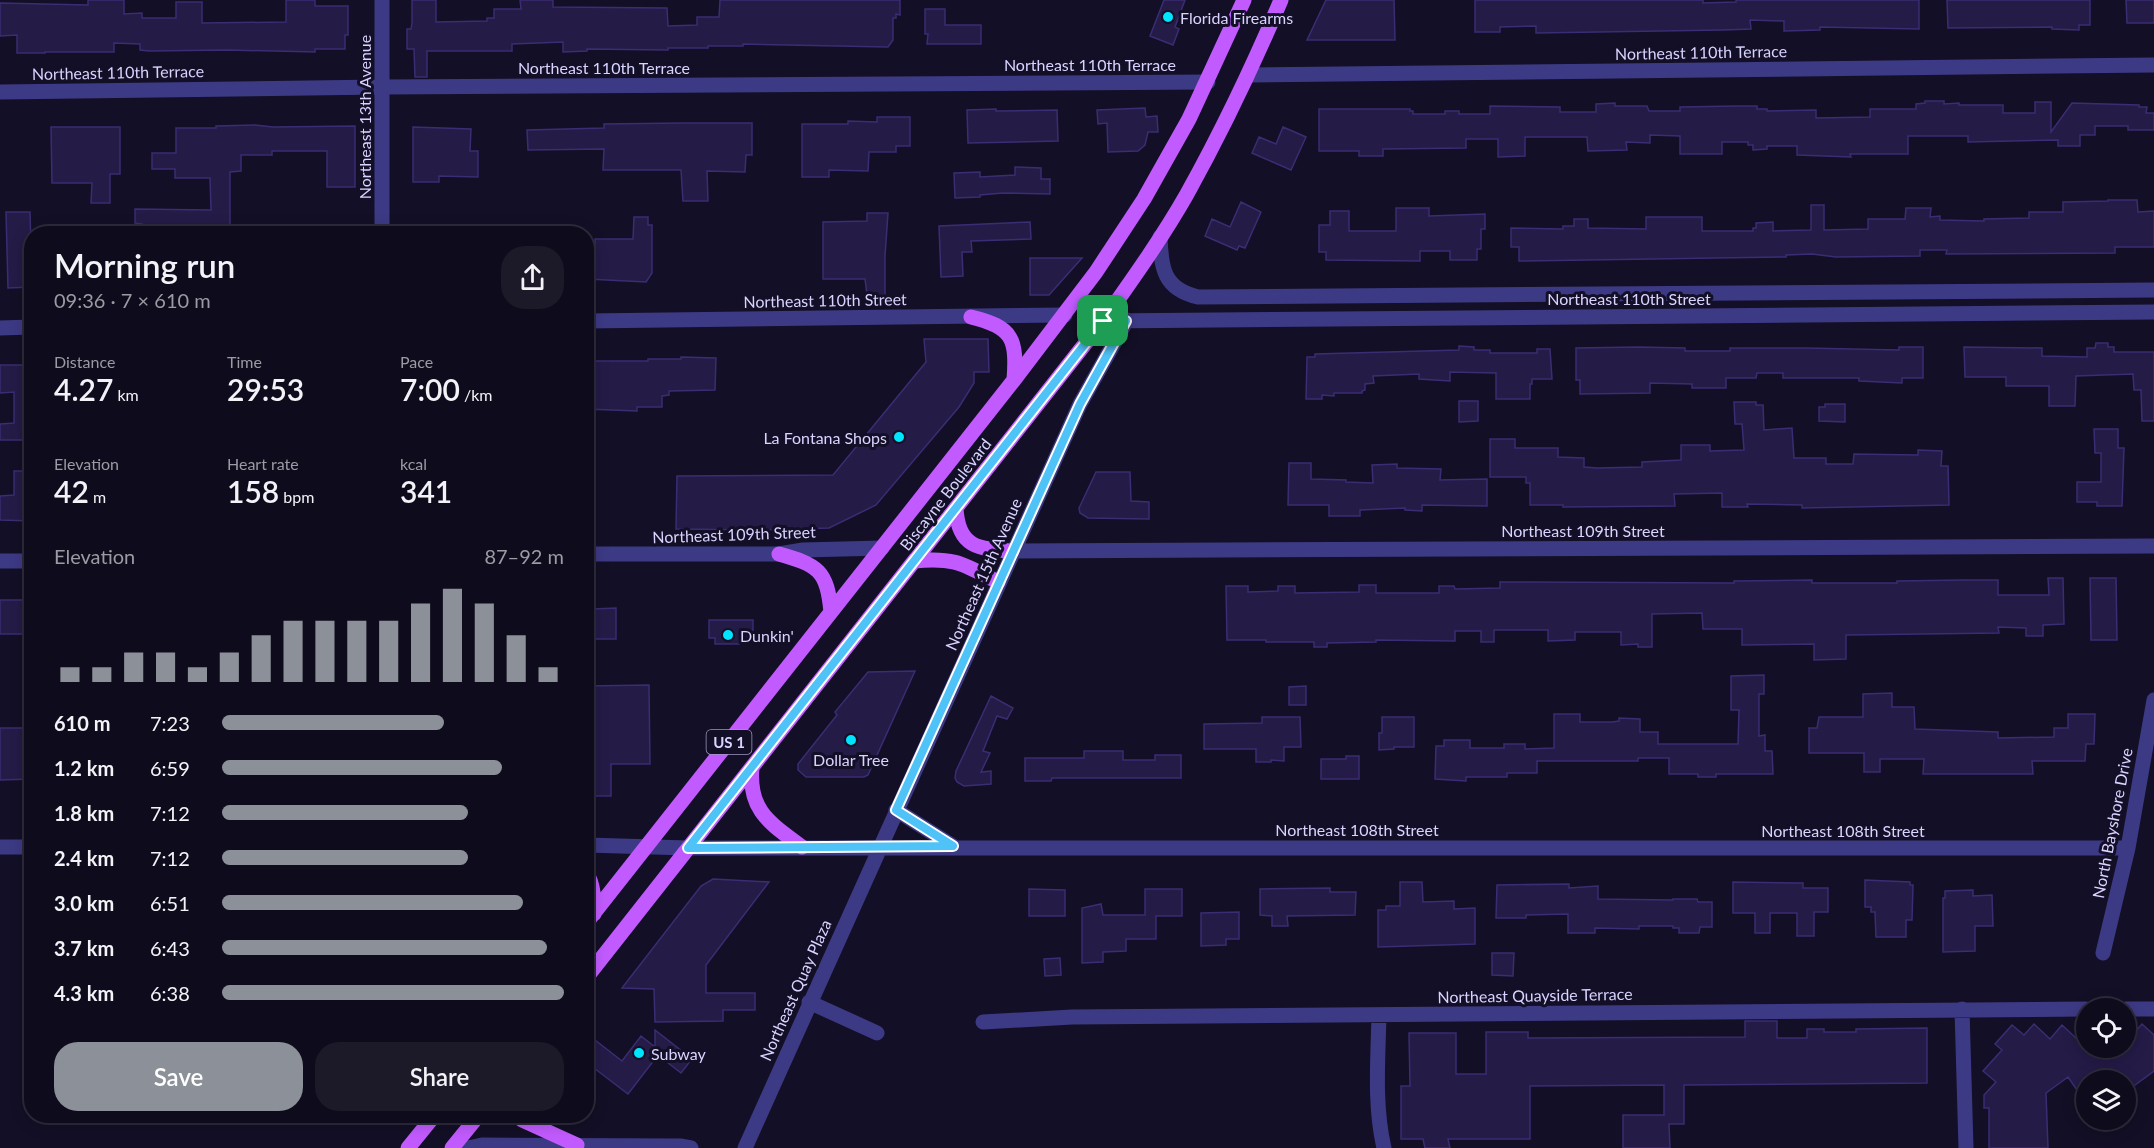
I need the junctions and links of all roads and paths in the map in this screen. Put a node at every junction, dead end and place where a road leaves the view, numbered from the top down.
1 (382, 0) edge
2 (1244, 0) edge
3 (1281, 0) edge
4 (2154, 65) edge
5 (1249, 75) junction
6 (1208, 82) junction
7 (382, 87) junction
8 (0, 92) edge
9 (382, 226) edge
10 (1160, 237) junction
11 (2154, 290) edge
12 (2154, 312) edge
13 (1065, 315) junction
14 (971, 317) junction
15 (594, 321) edge
16 (1103, 321) junction
17 (1126, 321) junction
18 (24, 327) edge
19 (0, 328) edge
20 (1014, 380) junction
21 (956, 508) junction
22 (2154, 546) edge
23 (882, 548) junction
24 (1012, 551) junction
25 (594, 554) edge
26 (779, 554) junction
27 (0, 561) edge
28 (24, 561) edge
29 (914, 561) junction
30 (999, 582) junction
31 (831, 612) junction
32 (2154, 700) edge
33 (752, 766) junction
34 (896, 810) junction
35 (594, 845) edge
36 (648, 846) junction
37 (879, 846) junction
38 (953, 846) junction
39 (0, 847) edge
40 (24, 847) edge
41 (802, 847) junction
42 (688, 848) junction
43 (2128, 848) junction
44 (594, 913) edge
45 (2103, 953) dead end
46 (594, 968) edge
47 (809, 1002) junction
48 (1962, 1009) junction
49 (2076, 1009) edge
50 (2136, 1009) edge
51 (2154, 1009) edge
52 (1379, 1015) junction
53 (983, 1022) dead end
54 (877, 1033) dead end
55 (428, 1123) edge
56 (472, 1123) edge
57 (529, 1123) edge
58 (577, 1145) junction
59 (408, 1148) edge
60 (452, 1148) edge
61 (468, 1148) edge
62 (691, 1148) edge
63 (745, 1148) edge
64 (1384, 1148) edge
65 (1966, 1148) edge

1 - 7 street, Northeast 13th Avenue
2 - 6 main road, Biscayne Boulevard / US 1
3 - 5 main road, Biscayne Boulevard / US 1
4 - 5 street, Northeast 110th Terrace
5 - 10 main road, Biscayne Boulevard / US 1
6 - 7 street, Northeast 110th Terrace
6 - 13 main road, Biscayne Boulevard / US 1
7 - 8 street, Northeast 110th Terrace
7 - 9 street, Northeast 13th Avenue
10 - 11 street, Northeast 110th Street
10 - 16 main road, Biscayne Boulevard / US 1
12 - 17 street, Northeast 110th Street
13 - 14 street, Northeast 110th Street
13 - 20 main road, Biscayne Boulevard / US 1
14 - 15 street, Northeast 110th Street
14 - 20 main road
16 - 17 street, Northeast 110th Street
16 - 21 main road, Biscayne Boulevard / US 1
17 - 24 street, Northeast 15th Avenue
18 - 19 street
20 - 23 main road, Biscayne Boulevard / US 1
21 - 24 main road
21 - 29 main road, Biscayne Boulevard / US 1
22 - 24 street, Northeast 109th Street
23 - 26 street, Northeast 109th Street
23 - 31 main road, Biscayne Boulevard / US 1
24 - 30 street, Northeast 15th Avenue
25 - 26 street, Northeast 109th Street
26 - 31 main road
27 - 28 street
29 - 30 main road
29 - 33 main road, Biscayne Boulevard / US 1
30 - 34 street, Northeast 15th Avenue
31 - 36 main road, Biscayne Boulevard / US 1
32 - 43 street, North Bayshore Drive
33 - 41 main road
33 - 42 main road, Biscayne Boulevard / US 1
34 - 37 street, Northeast 15th Avenue
34 - 38 street
35 - 36 street, Northeast 108th Street
36 - 42 street, Northeast 108th Street
36 - 44 main road, Biscayne Boulevard / US 1
37 - 38 street, Northeast 108th Street
37 - 41 street, Northeast 108th Street
37 - 47 street, Northeast Quay Plaza
38 - 43 street, Northeast 108th Street
39 - 40 street
41 - 42 street, Northeast 108th Street
42 - 46 main road, Biscayne Boulevard / US 1
43 - 45 street, North Bayshore Drive
47 - 54 street
47 - 63 street, Northeast Quay Plaza
48 - 49 street, Northeast Quayside Terrace
48 - 52 street, Northeast Quayside Terrace
48 - 65 street
50 - 51 street
52 - 53 street, Northeast Quayside Terrace
52 - 64 street
55 - 59 main road
56 - 60 main road
57 - 58 main road
58 - 61 street
58 - 62 street

